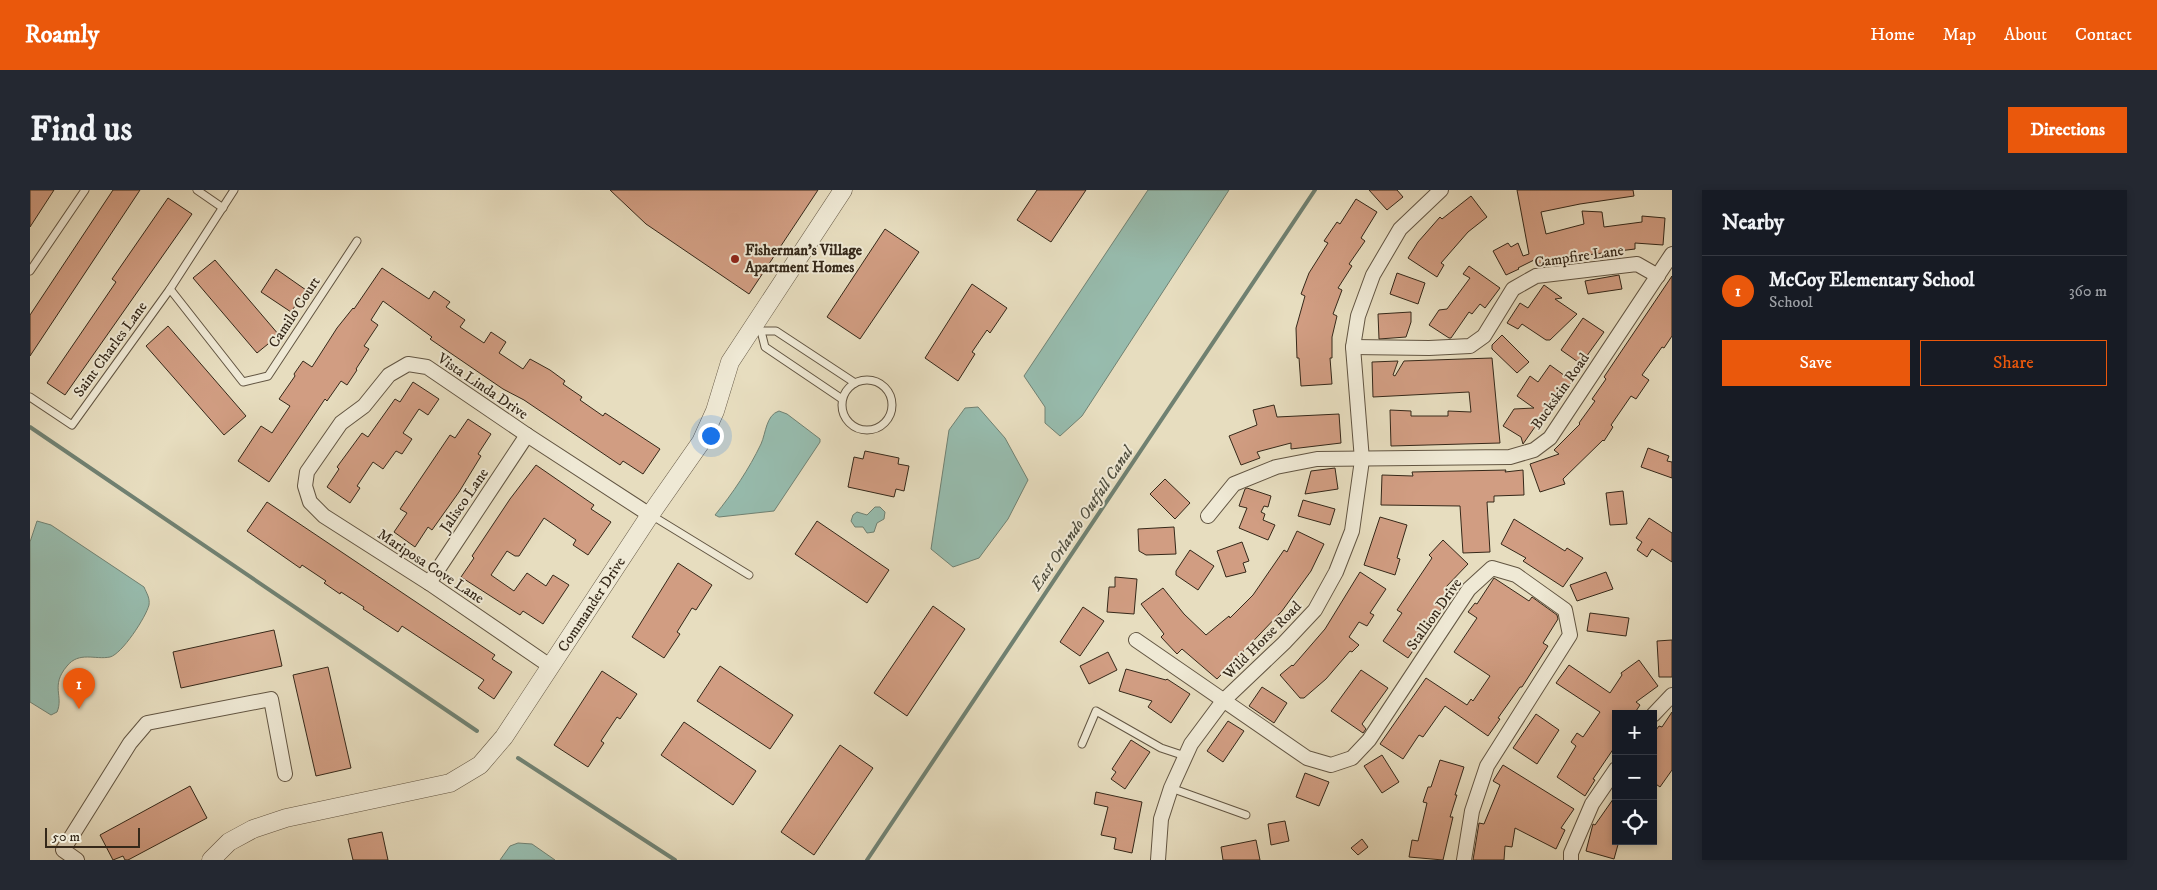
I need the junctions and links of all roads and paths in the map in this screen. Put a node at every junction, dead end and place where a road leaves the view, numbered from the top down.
1 (85, 190) edge
2 (196, 190) edge
3 (234, 190) edge
4 (844, 190) edge
5 (1441, 190) edge
6 (223, 208) junction
7 (358, 241) dead end
8 (1672, 254) edge
9 (30, 271) edge
10 (1658, 276) junction
11 (170, 289) junction
12 (757, 328) junction
13 (1353, 347) junction
14 (854, 383) junction
15 (30, 396) edge
16 (842, 399) junction
17 (527, 435) junction
18 (1362, 460) junction
19 (305, 486) joint
20 (650, 515) junction
21 (1208, 516) dead end
22 (749, 575) dead end
23 (429, 583) junction
24 (1136, 640) dead end
25 (550, 666) junction
26 (1672, 695) edge
27 (1223, 701) junction
28 (1657, 711) edge
29 (1082, 744) dead end
30 (1186, 756) junction
31 (285, 774) dead end
32 (1612, 775) edge
33 (1171, 788) junction
34 (1246, 815) dead end
35 (77, 860) edge
36 (211, 860) edge
37 (1158, 860) edge
38 (1464, 860) edge
39 (1570, 860) edge

1 - 9 lane
2 - 6 lane
3 - 6 lane, Saint Charles Lane
4 - 12 street, Commander Drive
5 - 13 street, Wild Horse Road
6 - 11 lane, Saint Charles Lane
7 - 11 lane, Camilo Court
8 - 10 street, Buckskin Road
10 - 13 street, Campfire Lane
10 - 18 street, Buckskin Road
11 - 15 lane, Saint Charles Lane
12 - 14 lane
12 - 16 lane
12 - 20 street, Commander Drive
13 - 18 street, Wild Horse Road
14 - 16 lane
14 - 16 lane
17 - 19 street, Vista Linda Drive
17 - 20 street, Vista Linda Drive
17 - 23 street, Jalisco Lane
18 - 21 street, Buckskin Road
18 - 27 street, Wild Horse Road
19 - 23 street, Mariposa Cove Lane
20 - 22 lane
20 - 25 street, Commander Drive
23 - 25 street, Mariposa Cove Lane
24 - 27 street
25 - 36 street, Commander Drive
26 - 28 street
27 - 30 street, Wild Horse Road
27 - 38 street, Stallion Drive
29 - 30 lane
30 - 33 street, Wild Horse Road
31 - 35 street
32 - 39 street
33 - 34 lane
33 - 37 street, Wild Horse Road

